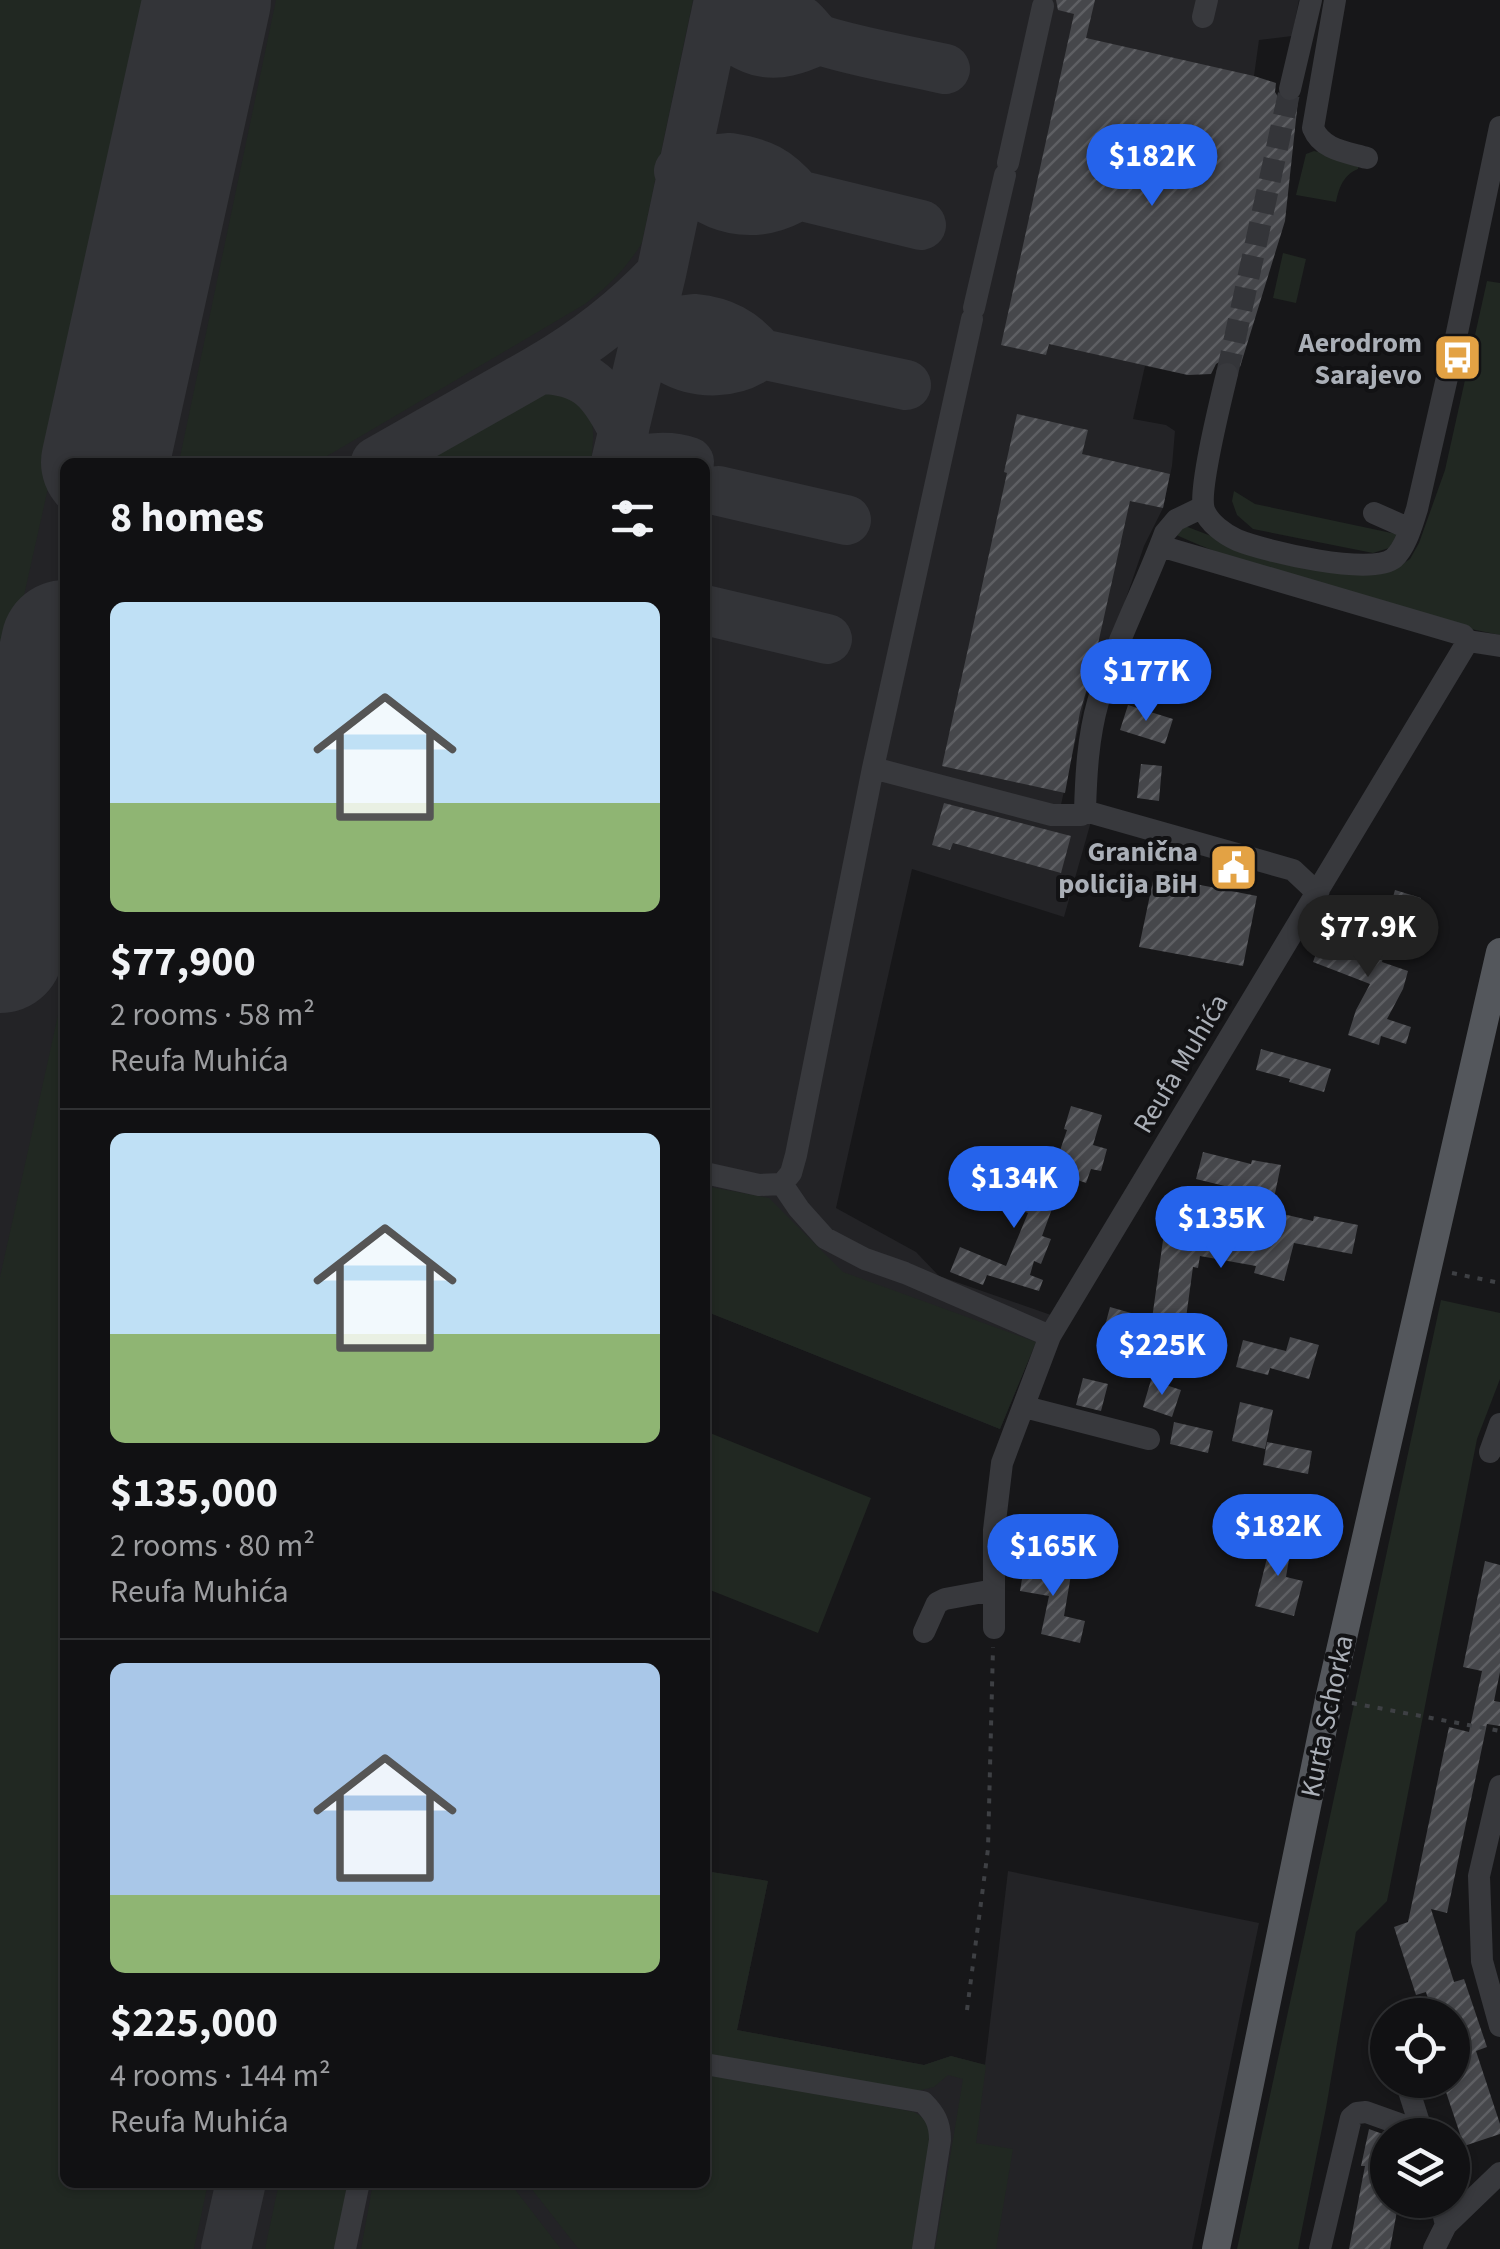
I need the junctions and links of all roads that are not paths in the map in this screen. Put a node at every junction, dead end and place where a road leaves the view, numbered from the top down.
1 (1311, 0) edge
2 (1335, 0) edge
3 (1043, 6) dead end
4 (1290, 89) tunnel mouth
5 (1500, 128) edge
6 (1367, 158) dead end
7 (1226, 374) tunnel mouth
8 (1203, 507) junction
9 (1374, 513) dead end
10 (1410, 529) junction
11 (1160, 546) junction
12 (1468, 641) junction
13 (1500, 646) edge
14 (873, 768) junction
15 (1085, 811) junction
16 (1319, 890) junction
17 (1500, 952) edge
18 (710, 1175) edge
19 (782, 1184) junction
20 (1050, 1336) junction
21 (1025, 1406) junction
22 (1500, 1424) edge
23 (1149, 1439) dead end
24 (1490, 1452) dead end
25 (994, 1590) junction
26 (994, 1628) road end
27 (924, 1632) dead end
28 (1500, 1787) edge
29 (1489, 1877) edge
30 (1500, 2026) edge
31 (710, 2065) edge
32 (1381, 2118) edge
33 (1500, 2173) edge
34 (358, 2188) edge
35 (1444, 2218) edge
36 (1446, 2224) junction
37 (1437, 2248) edge
38 (345, 2249) edge
39 (923, 2249) edge
40 (1216, 2249) edge
41 (1320, 2249) edge

1 - 4 street
2 - 6 street
3 - 14 street
5 - 10 street
7 - 8 street
8 - 10 street
8 - 11 street
9 - 10 street
11 - 12 street
11 - 15 street
12 - 13 street
12 - 16 street, Reufa Muhića
14 - 15 street
14 - 19 street
15 - 16 street
16 - 20 street, Reufa Muhića
17 - 40 main road, Kurta Schorka
18 - 19 street
19 - 20 street
20 - 21 street, Reufa Muhića
21 - 23 street
21 - 25 street, Reufa Muhića
22 - 24 street
25 - 26 street, Reufa Muhića
25 - 27 street
28 - 29 street
29 - 30 street
31 - 39 street
32 - 41 street
33 - 36 street
34 - 38 street
35 - 36 street
36 - 37 street

